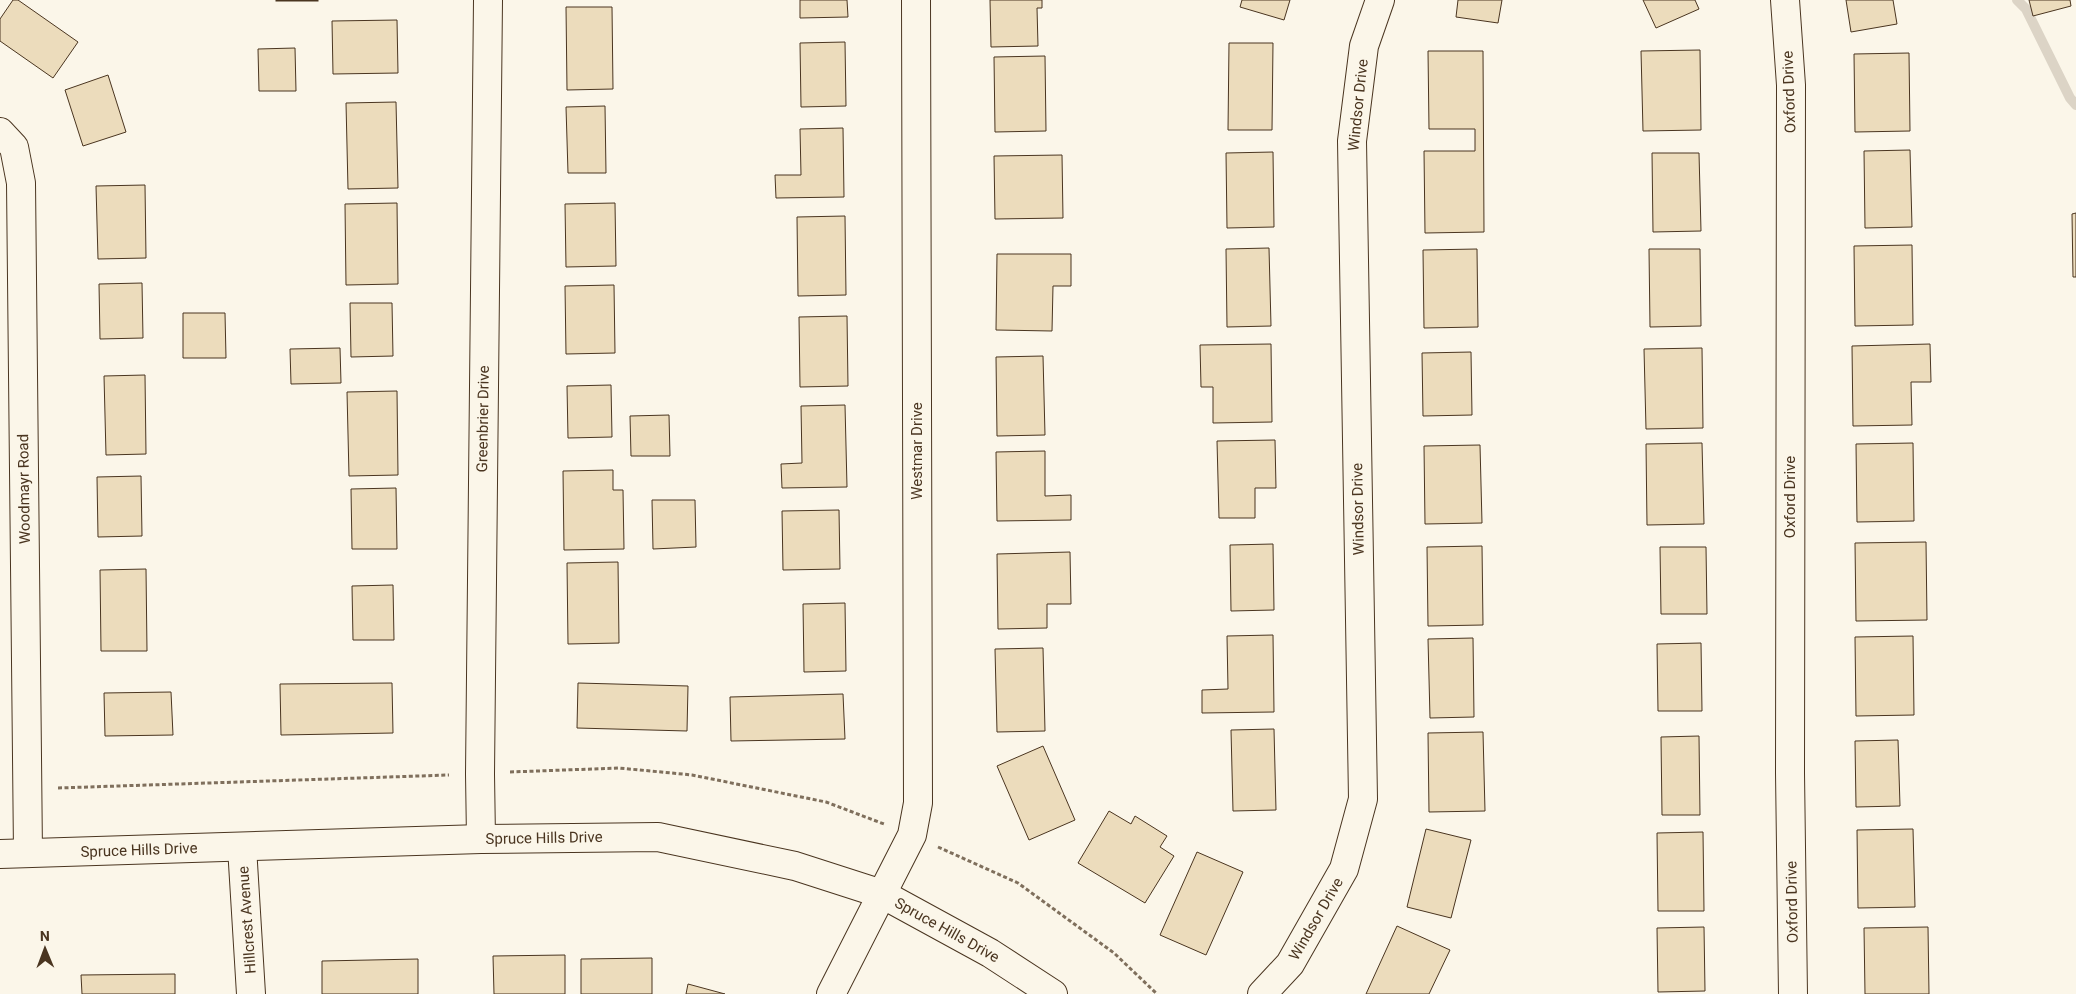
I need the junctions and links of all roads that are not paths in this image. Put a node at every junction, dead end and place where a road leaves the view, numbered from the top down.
1 (488, 0) edge
2 (916, 0) edge
3 (1380, 0) edge
4 (1785, 0) edge
5 (0, 132) edge
6 (481, 839) junction
7 (242, 847) junction
8 (28, 853) junction
9 (0, 854) edge
10 (882, 894) junction
11 (251, 994) edge
12 (831, 994) edge
13 (1054, 994) edge
14 (1262, 994) edge
15 (1793, 994) edge

1 - 6 street, Greenbrier Drive
2 - 10 street, Westmar Drive
3 - 14 street, Windsor Drive
4 - 15 street, Oxford Drive
5 - 8 street, Woodmayr Road
6 - 7 street, Spruce Hills Drive
6 - 10 street, Spruce Hills Drive
7 - 8 street, Spruce Hills Drive
7 - 11 street, Hillcrest Avenue
8 - 9 street, Spruce Hills Drive
10 - 12 street, Westmar Drive
10 - 13 street, Spruce Hills Drive

